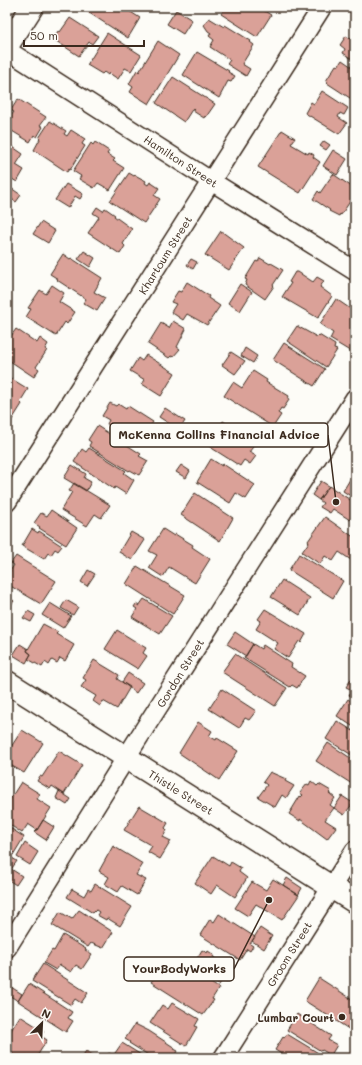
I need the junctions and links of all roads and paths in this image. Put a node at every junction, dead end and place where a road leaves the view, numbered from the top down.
1 (32, 7) edge
2 (322, 7) edge
3 (7, 46) edge
4 (7, 50) edge
5 (212, 181) junction
6 (355, 271) edge
7 (355, 398) edge
8 (7, 502) edge
9 (7, 682) edge
10 (126, 758) junction
11 (355, 850) edge
12 (332, 887) junction
13 (355, 902) edge
14 (7, 948) edge
15 (223, 1058) edge

1 - 3 street
2 - 5 street, Khartoum Street
4 - 5 street, Hamilton Street
5 - 6 street, Hamilton Street
5 - 8 street, Khartoum Street
7 - 10 street, Gordon Street
9 - 10 street, Thistle Street
10 - 12 street, Thistle Street
10 - 14 street, Gordon Street
11 - 12 street, Groom Street
12 - 13 street, Thistle Street
12 - 15 street, Groom Street

